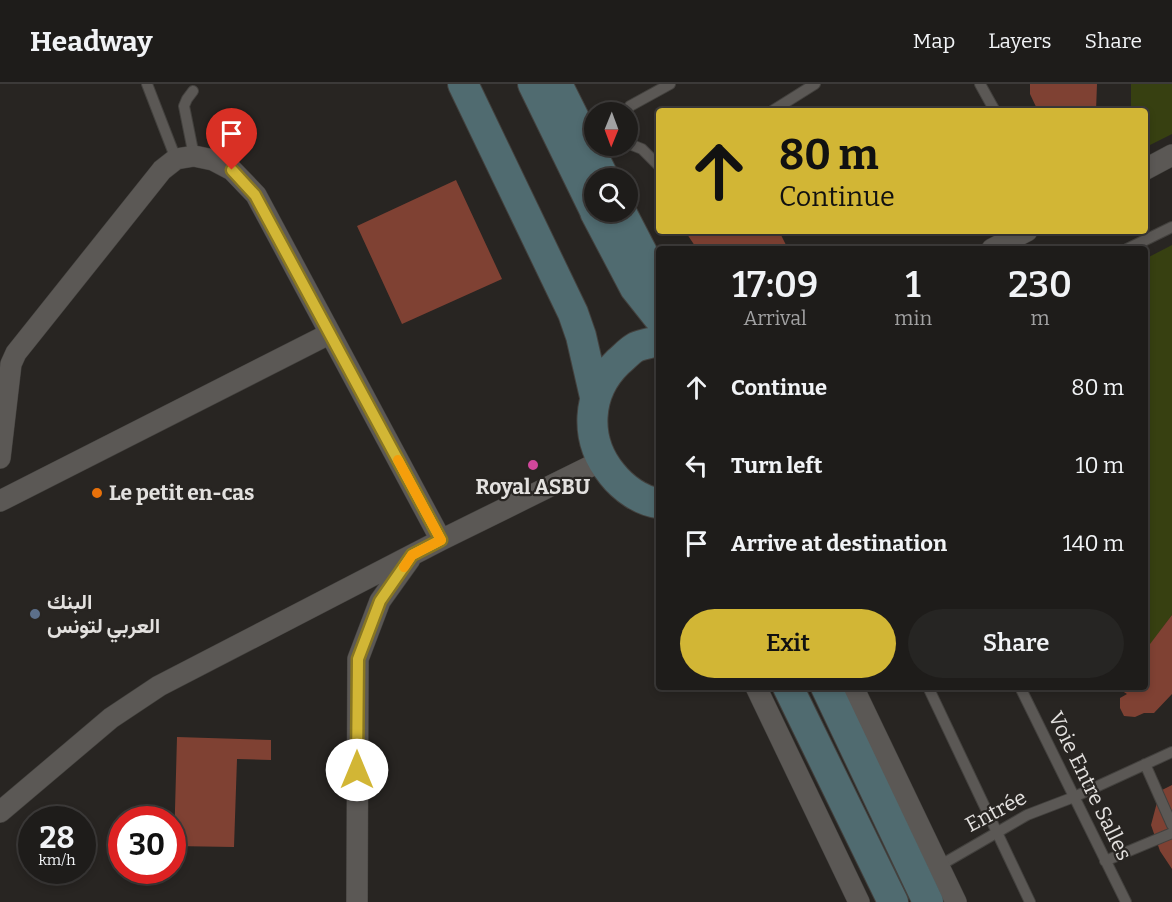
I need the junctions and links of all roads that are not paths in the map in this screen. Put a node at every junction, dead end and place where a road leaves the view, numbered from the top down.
1 (147, 84) edge
2 (463, 84) edge
3 (483, 84) edge
4 (533, 84) edge
5 (557, 84) edge
6 (670, 84) edge
7 (815, 84) edge
8 (980, 84) edge
9 (193, 91) dead end
10 (637, 102) edge
11 (777, 108) edge
12 (993, 108) edge
13 (638, 147) edge
14 (1172, 155) edge
15 (185, 158) junction
16 (605, 161) edge
17 (656, 163) edge
18 (1148, 168) edge
19 (584, 188) edge
20 (601, 222) edge
21 (626, 222) edge
22 (1172, 227) edge
23 (1021, 234) edge
24 (999, 246) edge
25 (1133, 246) edge
26 (656, 279) edge
27 (656, 314) edge
28 (329, 334) junction
29 (656, 342) edge
30 (600, 387) junction
31 (0, 458) edge
32 (601, 461) junction
33 (0, 501) edge
34 (656, 504) edge
35 (441, 540) junction
36 (412, 555) junction
37 (757, 690) edge
38 (789, 690) edge
39 (827, 690) edge
40 (854, 690) edge
41 (929, 690) edge
42 (1021, 690) edge
43 (1172, 752) edge
44 (1146, 764) junction
45 (1074, 797) junction
46 (0, 812) edge
47 (1172, 825) edge
48 (997, 832) junction
49 (1172, 832) edge
50 (1105, 861) junction
51 (939, 866) junction
52 (357, 902) edge
53 (859, 902) edge
54 (893, 902) edge
55 (928, 902) edge
56 (956, 902) edge
57 (1030, 902) edge
58 (1126, 902) edge

1 - 15 lane
2 - 30 street
3 - 30 street
4 - 19 street
5 - 16 street
6 - 10 lane
7 - 11 lane
8 - 12 lane
9 - 15 lane
13 - 17 lane
14 - 18 street
15 - 28 street
15 - 31 street
20 - 27 street
21 - 26 street
22 - 25 lane
23 - 24 street
28 - 33 street
28 - 35 street
29 - 30 street
30 - 32 street
32 - 34 street
32 - 35 street
35 - 36 street
36 - 46 street
36 - 52 street
37 - 53 street
38 - 54 street
39 - 55 street
40 - 51 street
41 - 48 lane
42 - 45 lane, Voie Entre Salles
43 - 44 lane, Entrée
44 - 45 lane, Entrée
44 - 47 lane
45 - 48 lane, Entrée
45 - 50 lane, Voie Entre Salles
48 - 51 lane, Entrée
48 - 57 lane
49 - 50 lane
50 - 58 lane, Voie Entre Salles
51 - 56 street

